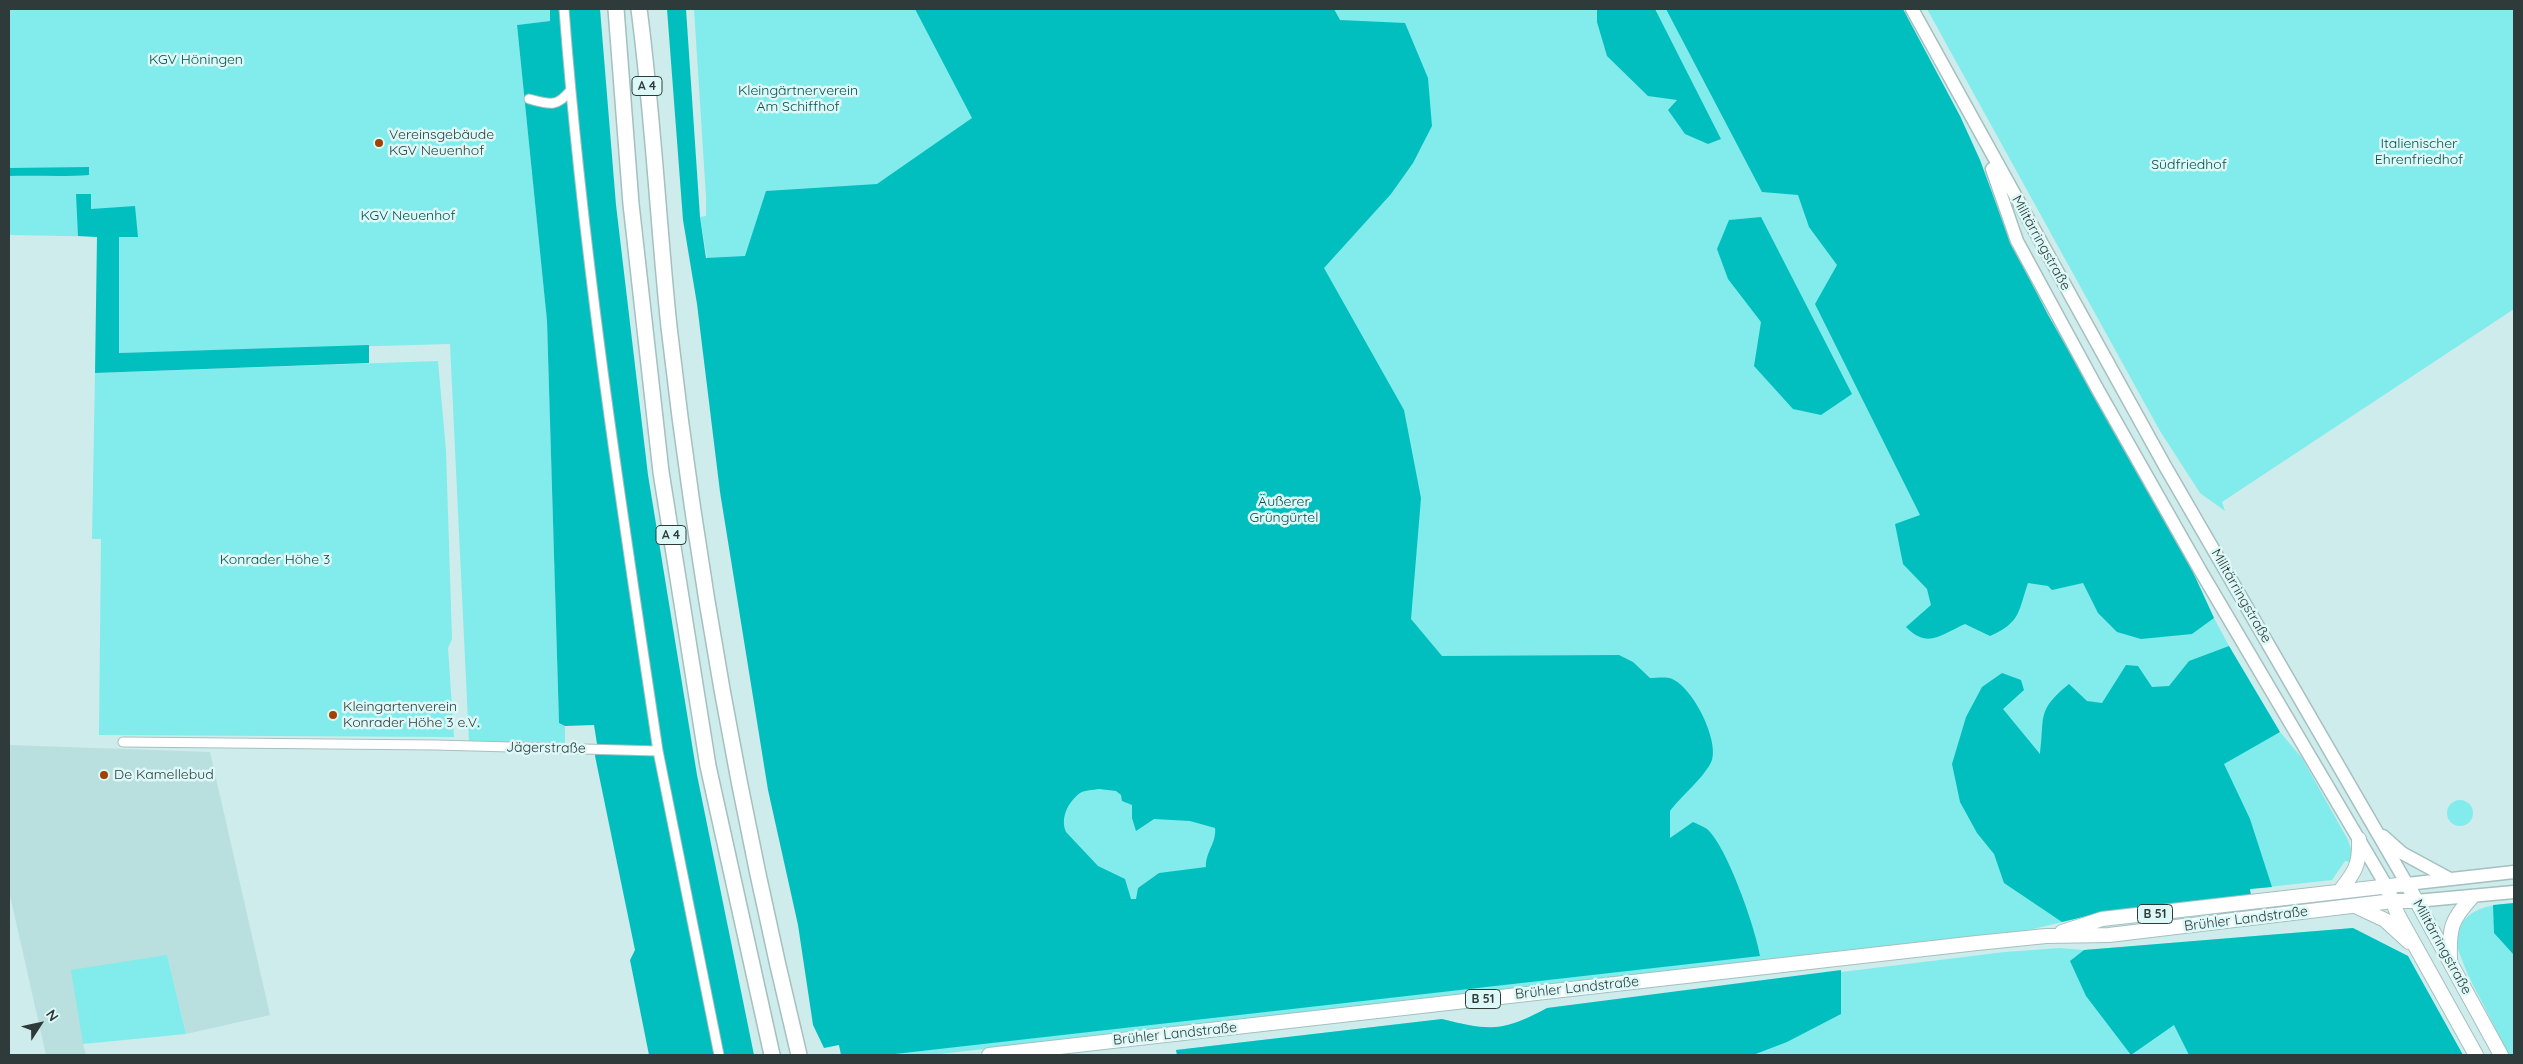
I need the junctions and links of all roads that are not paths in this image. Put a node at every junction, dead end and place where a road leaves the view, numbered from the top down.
1 (564, 9) edge
2 (616, 9) edge
3 (639, 9) edge
4 (647, 9) edge
5 (1912, 9) edge
6 (643, 44) junction
7 (570, 92) junction
8 (529, 99) dead end
9 (1980, 136) junction
10 (123, 742) dead end
11 (658, 751) junction
12 (2375, 830) junction
13 (2359, 839) junction
14 (2514, 872) edge
15 (2450, 880) junction
16 (2407, 884) junction
17 (2387, 888) junction
18 (2339, 892) junction
19 (2514, 892) edge
20 (2472, 897) junction
21 (2393, 900) junction
22 (2416, 901) junction
23 (2354, 905) junction
24 (2046, 936) junction
25 (2418, 951) junction
26 (2450, 962) junction
27 (719, 1055) edge
28 (772, 1055) edge
29 (799, 1055) edge
30 (989, 1055) edge
31 (2476, 1055) edge
32 (2501, 1055) edge

1 - 7 street
2 - 28 highway, A 4
3 - 6 highway, A 4
4 - 6 highway, A 4
5 - 9 main road, Militärringstraße
6 - 29 highway, A 4
7 - 8 street
7 - 11 street
9 - 12 main road, Militärringstraße
9 - 13 main road, Militärringstraße
10 - 11 street, Jägerstraße
11 - 27 street
12 - 15 main road
12 - 16 main road, Militärringstraße
13 - 17 main road, Militärringstraße
13 - 18 main road
14 - 15 main road
15 - 16 main road
16 - 17 main road, Brühler Landstraße / B 51
16 - 22 main road, Militärringstraße
17 - 18 main road, Brühler Landstraße / B 51
17 - 21 main road, Militärringstraße
18 - 24 main road, Brühler Landstraße / B 51
19 - 20 main road
20 - 22 main road
20 - 26 main road
21 - 22 main road, Brühler Landstraße / B 51
21 - 23 main road, Brühler Landstraße / B 51
21 - 25 main road, Militärringstraße
22 - 26 main road, Militärringstraße
23 - 24 main road, Brühler Landstraße / B 51
23 - 25 main road
24 - 30 main road, Brühler Landstraße / B 51
25 - 31 main road, Militärringstraße
26 - 32 main road, Militärringstraße

